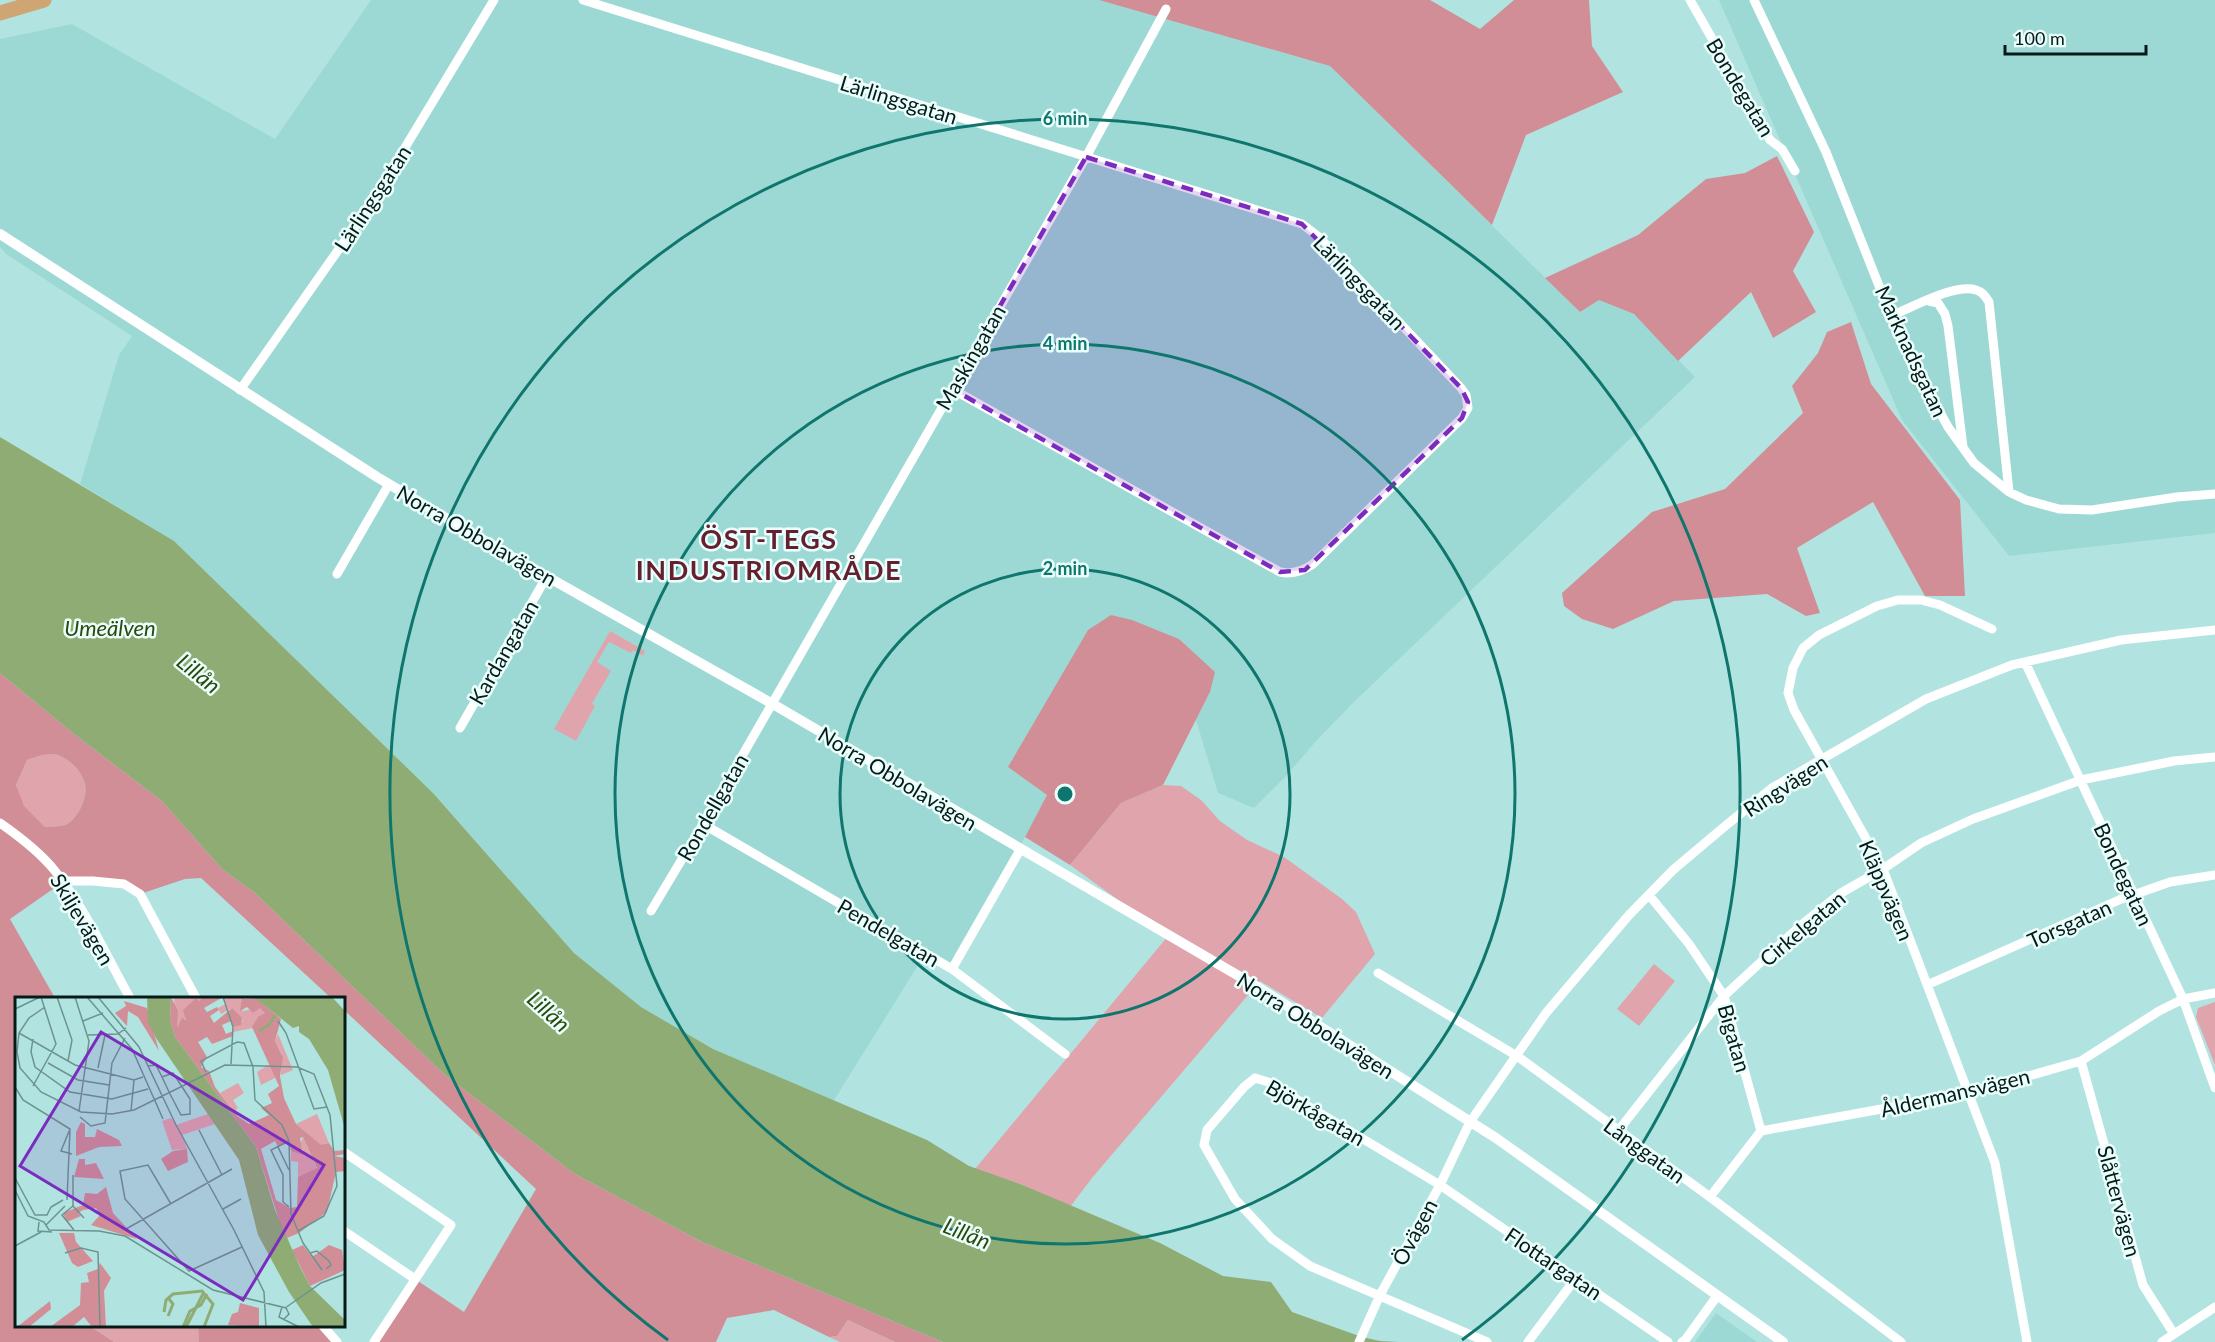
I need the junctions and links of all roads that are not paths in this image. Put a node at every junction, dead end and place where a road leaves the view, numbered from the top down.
1 (44, 0) edge
2 (494, 0) edge
3 (583, 0) edge
4 (1690, 0) edge
5 (1754, 0) edge
6 (1166, 9) dead end
7 (0, 13) edge
8 (1086, 157) junction
9 (1795, 171) dead end
10 (0, 234) edge
11 (1929, 301) junction
12 (1891, 316) junction
13 (952, 389) junction
14 (240, 390) junction
15 (1964, 450) junction
16 (389, 484) junction
17 (2009, 492) junction
18 (2215, 494) edge
19 (337, 574) dead end
20 (547, 576) junction
21 (1992, 629) dead end
22 (2215, 630) edge
23 (2025, 662) junction
24 (771, 703) junction
25 (459, 728) dead end
26 (2215, 757) edge
27 (1822, 760) junction
28 (2081, 780) junction
29 (0, 823) edge
30 (703, 824) junction
31 (1020, 850) junction
32 (1883, 869) junction
33 (2215, 874) edge
34 (63, 882) junction
35 (1649, 895) junction
36 (2133, 895) junction
37 (651, 911) dead end
38 (952, 969) junction
39 (1378, 973) dead end
40 (1927, 985) junction
41 (2215, 993) edge
42 (1724, 996) junction
43 (129, 997) edge
44 (195, 997) edge
45 (2183, 999) junction
46 (1065, 1054) dead end
47 (1516, 1056) junction
48 (2081, 1061) junction
49 (2215, 1088) edge
50 (1969, 1093) junction
51 (1470, 1122) junction
52 (1618, 1131) junction
53 (1761, 1131) junction
54 (345, 1153) edge
55 (1440, 1185) junction
56 (1710, 1197) junction
57 (345, 1232) edge
58 (1576, 1278) junction
59 (415, 1279) junction
60 (1380, 1295) junction
61 (1717, 1296) junction
62 (2215, 1307) edge
63 (324, 1327) edge
64 (2174, 1334) junction
65 (1361, 1340) edge
66 (336, 1342) edge
67 (374, 1342) edge
68 (1487, 1342) edge
69 (1528, 1342) edge
70 (1668, 1342) edge
71 (1682, 1342) edge
72 (1783, 1342) edge
73 (1901, 1342) edge
74 (2027, 1342) edge
75 (2162, 1342) edge

1 - 7 highway
2 - 14 street, Lärlingsgatan
3 - 8 street, Lärlingsgatan
4 - 9 street, Bondegatan
5 - 12 street, Marknadsgatan
6 - 8 street, Maskingatan
8 - 13 street, Maskingatan
8 - 13 street, Lärlingsgatan
10 - 14 street, Norra Obbolavägen
11 - 12 street
11 - 15 street
11 - 17 street
12 - 15 street, Marknadsgatan
13 - 24 street, Maskingatan
14 - 16 street, Norra Obbolavägen
15 - 17 street, Marknadsgatan
16 - 19 street
16 - 20 street, Norra Obbolavägen
17 - 18 street, Marknadsgatan
20 - 24 street, Norra Obbolavägen
20 - 25 street, Kardangatan
21 - 27 street, Kläppvägen
22 - 23 street, Ringvägen
23 - 27 street, Ringvägen
23 - 28 street, Bondegatan
24 - 30 street, Rondellgatan
24 - 31 street, Norra Obbolavägen
26 - 28 street, Cirkelgatan
27 - 32 street, Kläppvägen
27 - 35 street, Ringvägen
28 - 32 street, Cirkelgatan
28 - 36 street, Bondegatan
29 - 34 street, Skiljevägen
30 - 37 street, Rondellgatan
30 - 38 street, Pendelgatan
31 - 38 street
31 - 51 street, Norra Obbolavägen
32 - 40 street, Kläppvägen
32 - 42 street, Cirkelgatan
33 - 36 street, Torsgatan
34 - 43 street, Skiljevägen
34 - 44 street
35 - 42 street, Bigatan
35 - 47 street, Ringvägen
36 - 40 street, Torsgatan
36 - 45 street, Bondegatan
38 - 46 street, Pendelgatan
39 - 47 street, Långgatan
40 - 50 street, Kläppvägen
41 - 45 street, Åldermansvägen
42 - 52 street, Cirkelgatan
42 - 53 street, Bigatan
45 - 48 street, Åldermansvägen
45 - 49 street, Bondegatan
47 - 51 street, Ringvägen
47 - 52 street, Långgatan
48 - 50 street, Åldermansvägen
48 - 64 street, Slåttervägen
50 - 53 street, Åldermansvägen
50 - 74 street, Kläppvägen
51 - 55 street, Övägen
51 - 61 street, Norra Obbolavägen
52 - 56 street, Långgatan
53 - 56 street
54 - 59 street
55 - 58 street, Flottargatan
55 - 60 street, Övägen
55 - 60 street, Björkågatan
56 - 73 street, Långgatan
57 - 59 street
58 - 69 street
58 - 70 street, Flottargatan
59 - 67 street
60 - 65 street, Övägen
60 - 68 street
61 - 71 street
61 - 72 street, Norra Obbolavägen
62 - 64 street
63 - 66 street
64 - 75 street

